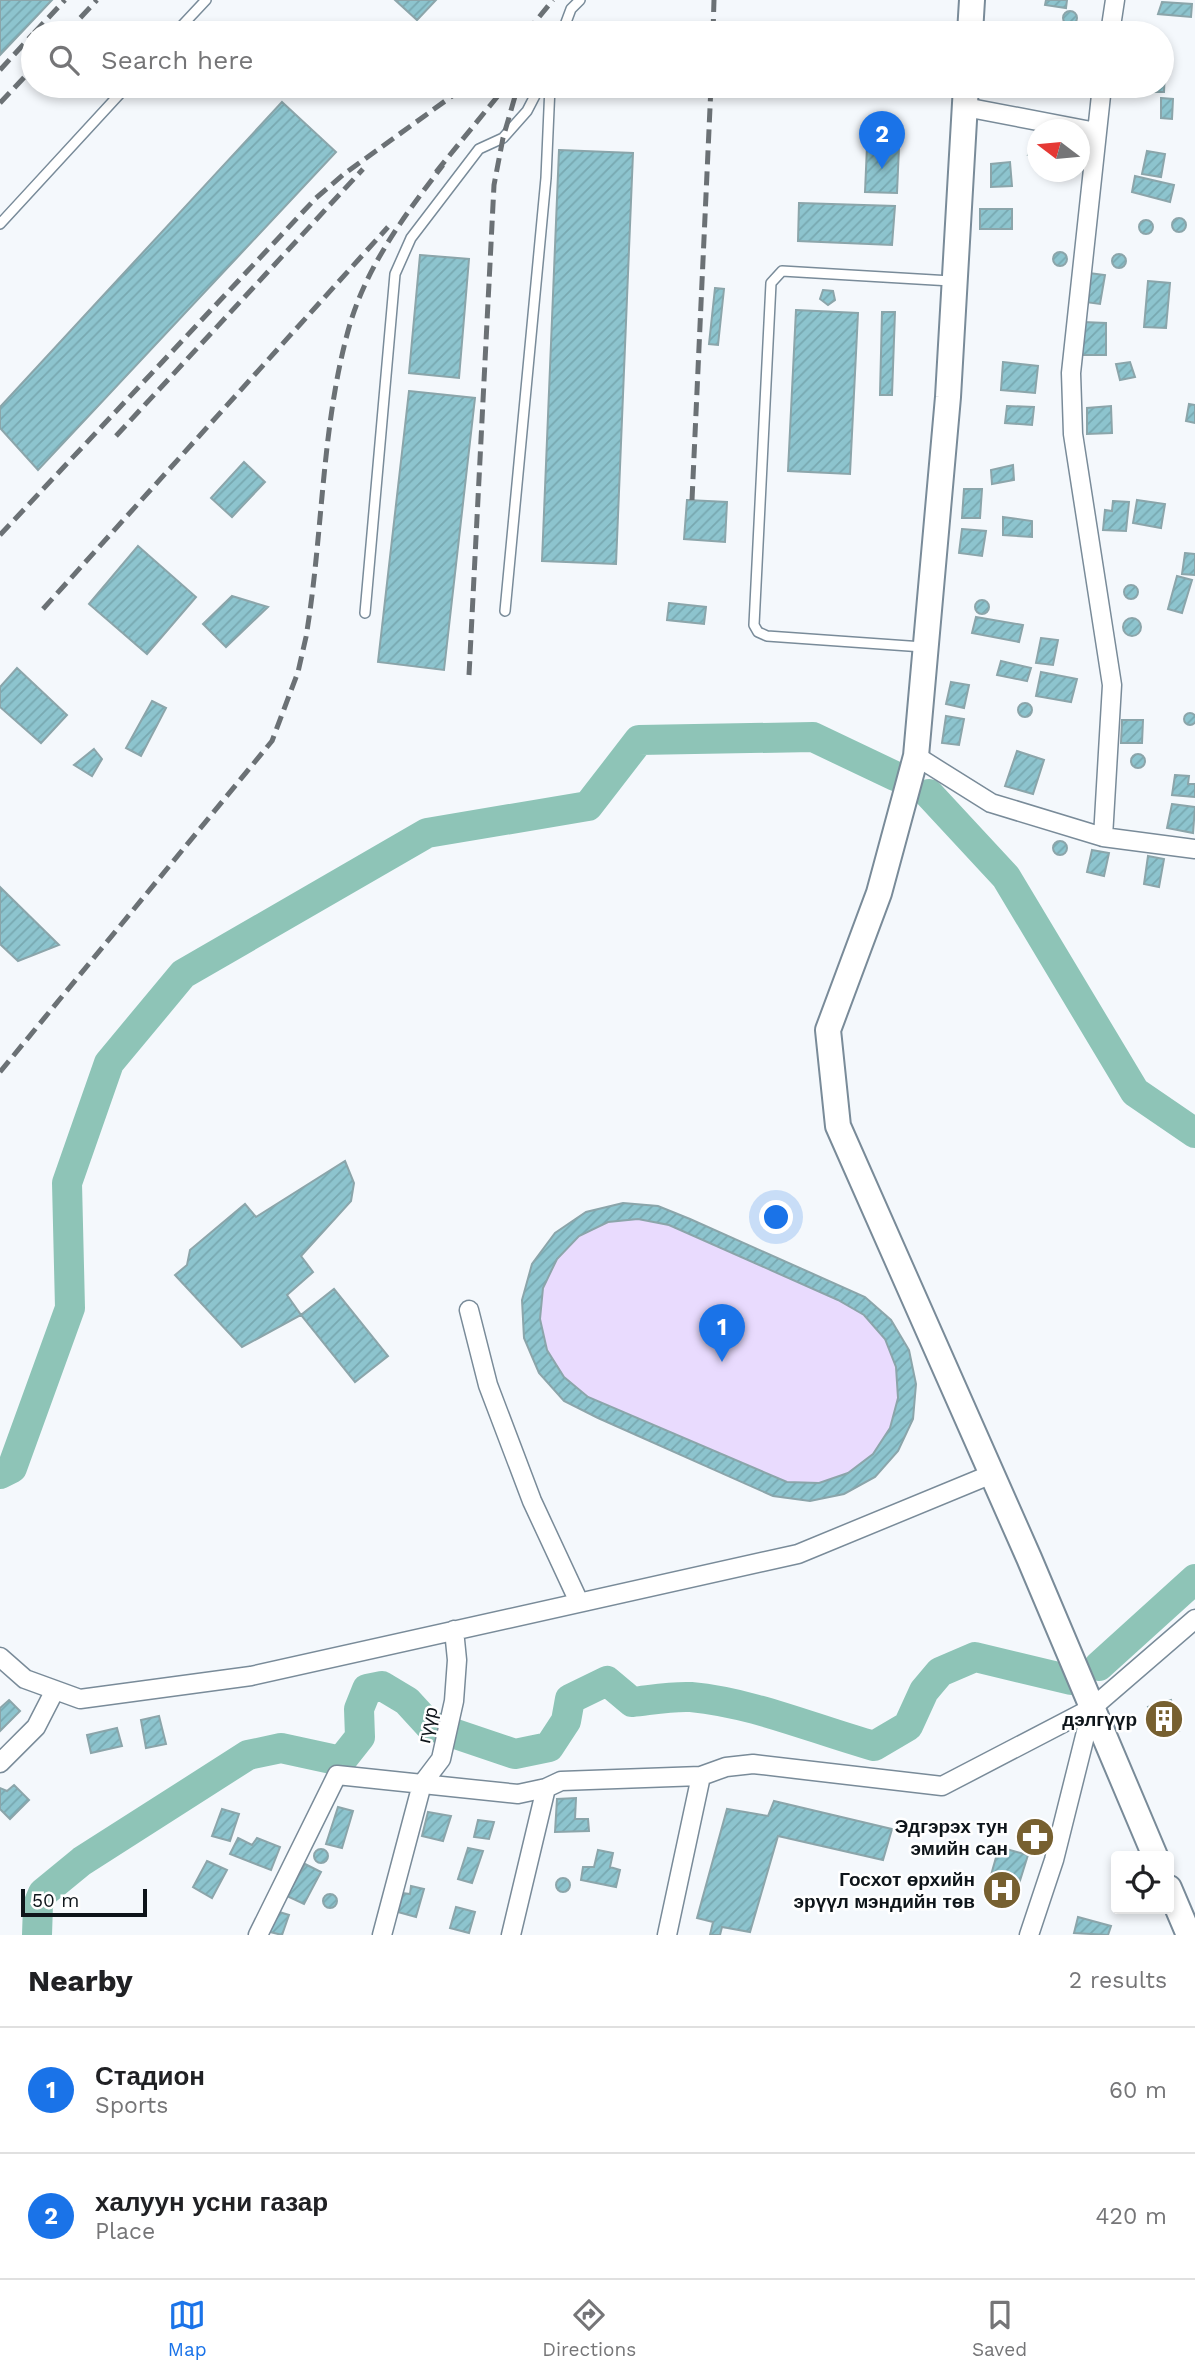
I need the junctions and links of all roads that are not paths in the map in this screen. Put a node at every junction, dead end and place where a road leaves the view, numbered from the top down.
1 (206, 0) edge
2 (580, 0) edge
3 (972, 0) edge
4 (1115, 0) edge
5 (186, 21) edge
6 (566, 21) edge
7 (971, 21) edge
8 (1112, 21) edge
9 (116, 98) edge
10 (534, 98) edge
11 (549, 98) edge
12 (966, 98) edge
13 (973, 98) edge
14 (1100, 98) edge
15 (1096, 132) junction
16 (0, 224) edge
17 (953, 281) junction
18 (505, 611) dead end
19 (365, 613) dead end
20 (925, 647) junction
21 (916, 756) junction
22 (1103, 837) junction
23 (1195, 849) edge
24 (469, 1310) dead end
25 (992, 1474) junction
26 (579, 1602) junction
27 (1195, 1619) edge
28 (454, 1630) junction
29 (0, 1657) edge
30 (55, 1690) junction
31 (1092, 1708) junction
32 (0, 1763) edge
33 (701, 1776) junction
34 (422, 1784) junction
35 (546, 1788) junction
36 (1153, 1851) edge
37 (1174, 1900) edge
38 (258, 1935) edge
39 (382, 1935) edge
40 (511, 1935) edge
41 (667, 1935) edge
42 (1029, 1935) edge
43 (1189, 1935) edge

1 - 5 lane
2 - 6 lane
3 - 7 street
4 - 8 street
9 - 16 lane
10 - 19 lane
11 - 18 lane
12 - 17 street
13 - 15 street
14 - 15 street
15 - 22 street
17 - 20 street
17 - 20 lane
20 - 21 street
21 - 22 street
21 - 25 street
22 - 23 street
24 - 26 street
25 - 26 street
25 - 31 street
26 - 28 street
27 - 31 street
28 - 30 street
28 - 34 street, гүүр
29 - 30 street
30 - 32 street
31 - 33 street
31 - 36 street
31 - 42 street
33 - 35 street
33 - 41 street
34 - 35 street
34 - 38 street
34 - 39 street
35 - 40 street
37 - 43 street

